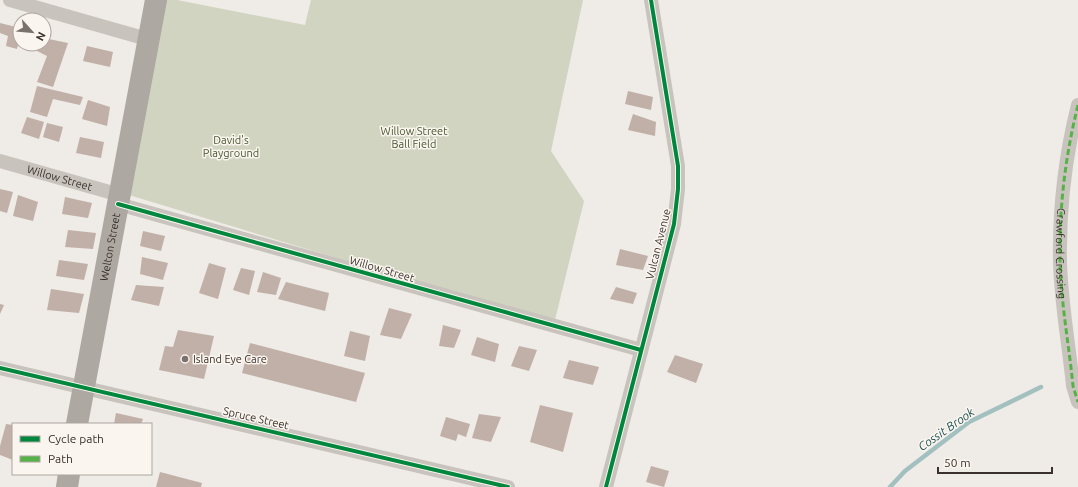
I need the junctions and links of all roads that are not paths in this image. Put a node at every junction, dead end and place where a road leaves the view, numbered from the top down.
1 (10, 0) edge
2 (156, 0) edge
3 (651, 0) edge
4 (147, 39) junction
5 (1078, 106) edge
6 (0, 161) edge
7 (119, 200) junction
8 (641, 350) junction
9 (0, 368) edge
10 (83, 387) junction
11 (1078, 402) edge
12 (77, 423) edge
13 (69, 475) edge
14 (67, 487) edge
15 (508, 487) edge
16 (606, 487) edge

1 - 4 street
2 - 4 main road, Welton Street
3 - 8 street, Vulcan Avenue
4 - 7 main road, Welton Street
5 - 11 street, Crawford Crossing
6 - 7 street, Willow Street
7 - 8 street, Willow Street
7 - 10 main road, Welton Street
8 - 16 street, Vulcan Avenue
9 - 10 street, Spruce Street
10 - 12 main road, Welton Street
10 - 15 street, Spruce Street
13 - 14 main road

